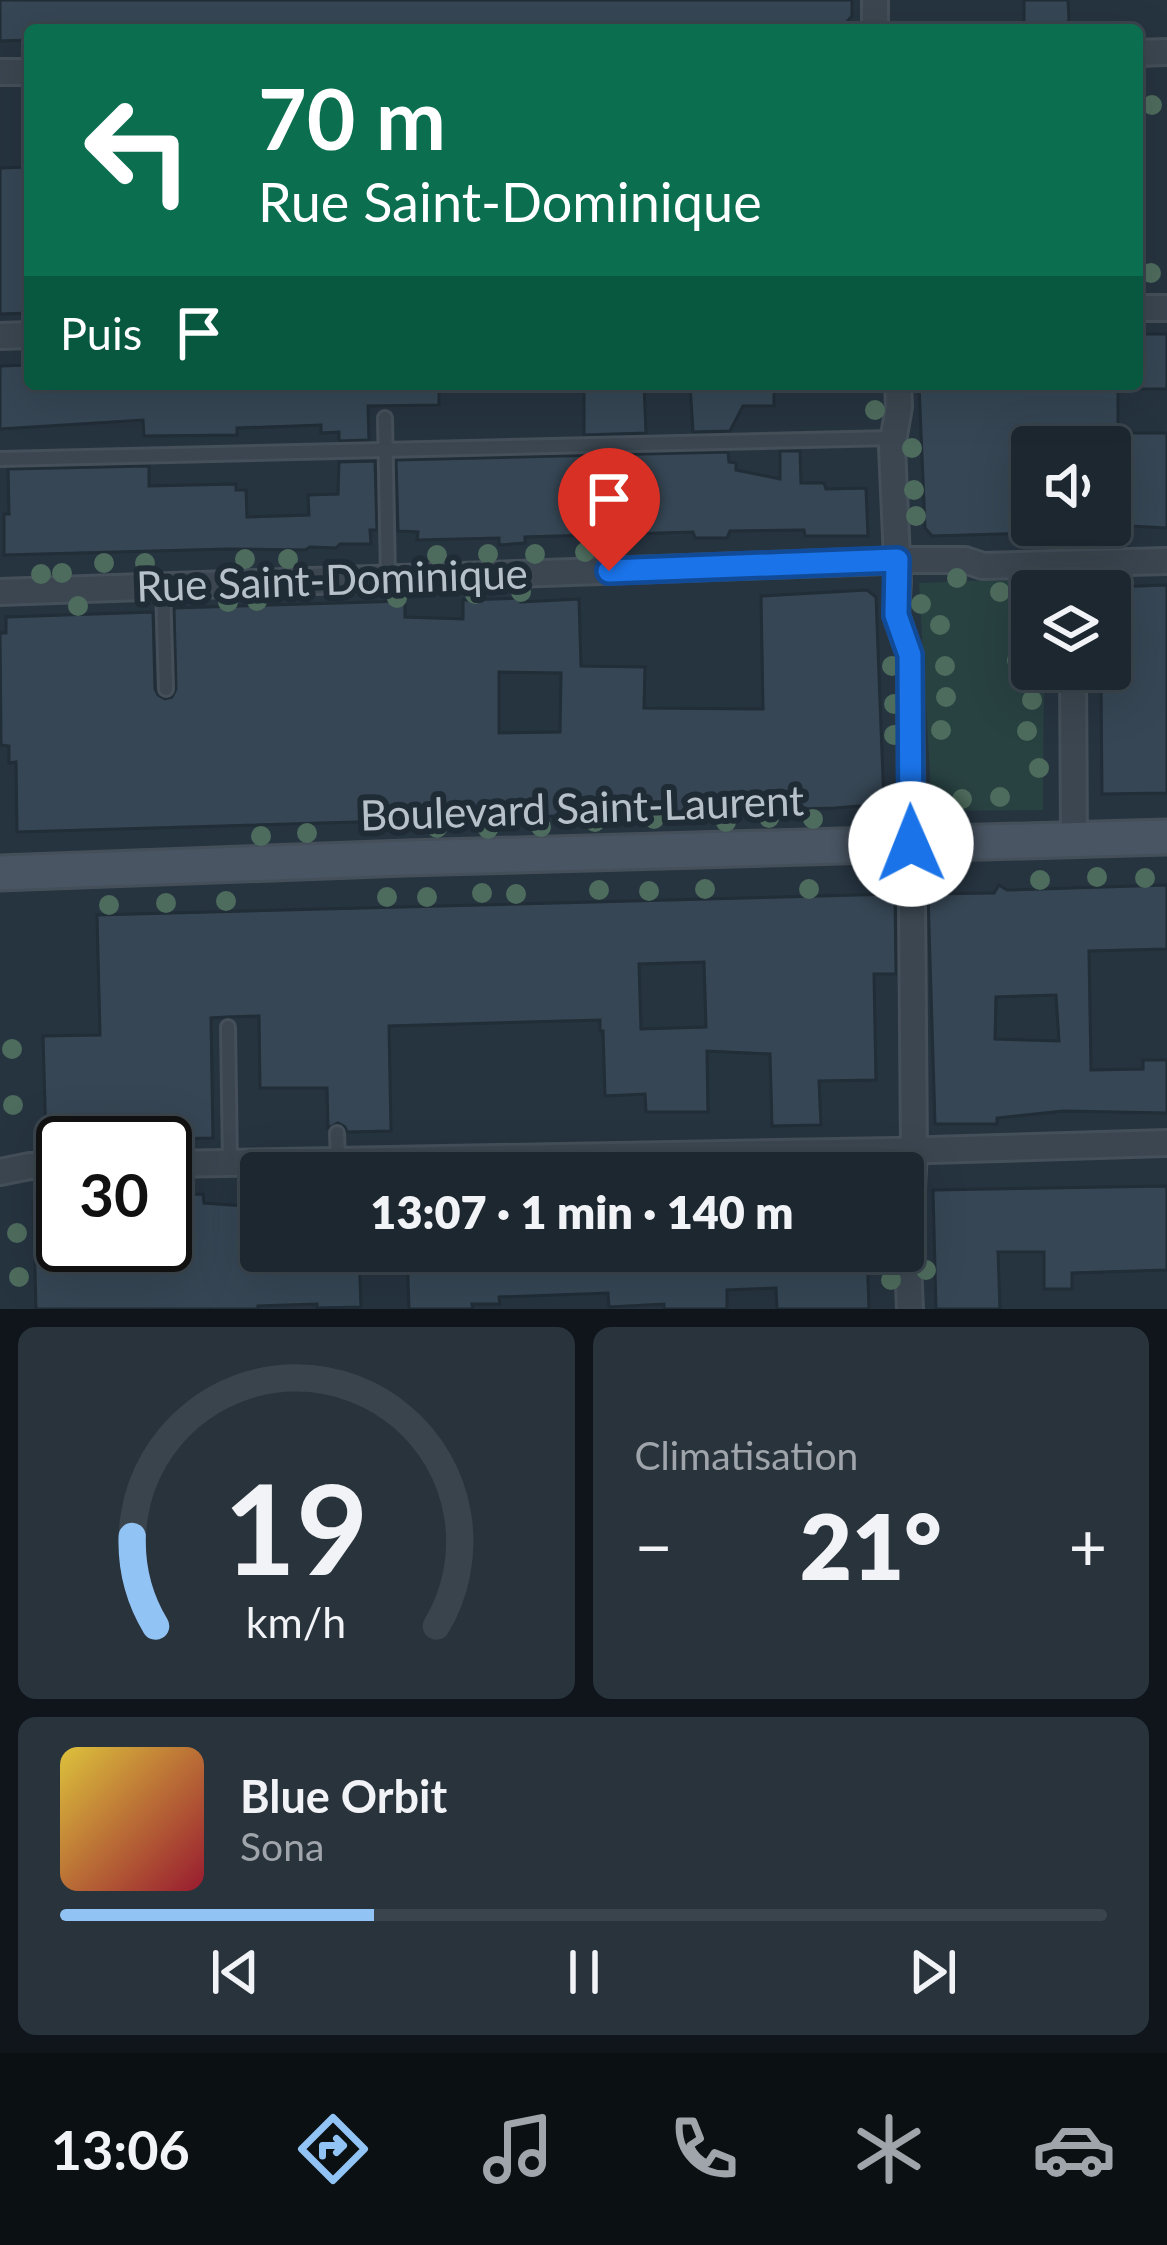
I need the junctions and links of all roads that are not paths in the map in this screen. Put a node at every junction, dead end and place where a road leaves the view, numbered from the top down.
1 (898, 390) edge
2 (385, 418) dead end
3 (892, 438) junction
4 (386, 450) junction
5 (0, 459) edge
6 (897, 560) junction
7 (1167, 561) edge
8 (1072, 563) junction
9 (1072, 570) edge
10 (388, 578) junction
11 (163, 587) junction
12 (0, 592) edge
13 (166, 689) dead end
14 (1072, 690) edge
15 (1167, 837) edge
16 (1074, 839) junction
17 (911, 844) junction
18 (0, 873) edge
19 (228, 1027) dead end
20 (337, 1132) dead end
21 (1167, 1143) edge
22 (914, 1150) junction
23 (338, 1152) edge
24 (809, 1152) edge
25 (230, 1163) junction
26 (240, 1163) edge
27 (192, 1164) edge
28 (36, 1166) edge
29 (0, 1172) edge
30 (910, 1309) edge

1 - 3 street
2 - 4 lane
3 - 4 lane
3 - 6 street
4 - 5 lane
4 - 10 lane
6 - 8 street, Rue Saint-Dominique
6 - 10 street, Rue Saint-Dominique
6 - 17 street
7 - 8 street, Rue Saint-Dominique
8 - 9 street
10 - 11 street, Rue Saint-Dominique
11 - 12 street, Rue Saint-Dominique
11 - 13 lane
14 - 16 street
15 - 16 main road, Boulevard Saint-Laurent
16 - 17 main road, Boulevard Saint-Laurent
17 - 18 main road, Boulevard Saint-Laurent
17 - 22 street
19 - 25 lane
20 - 23 lane
21 - 22 street
22 - 24 street
22 - 30 street
25 - 26 street
25 - 27 street
28 - 29 street

